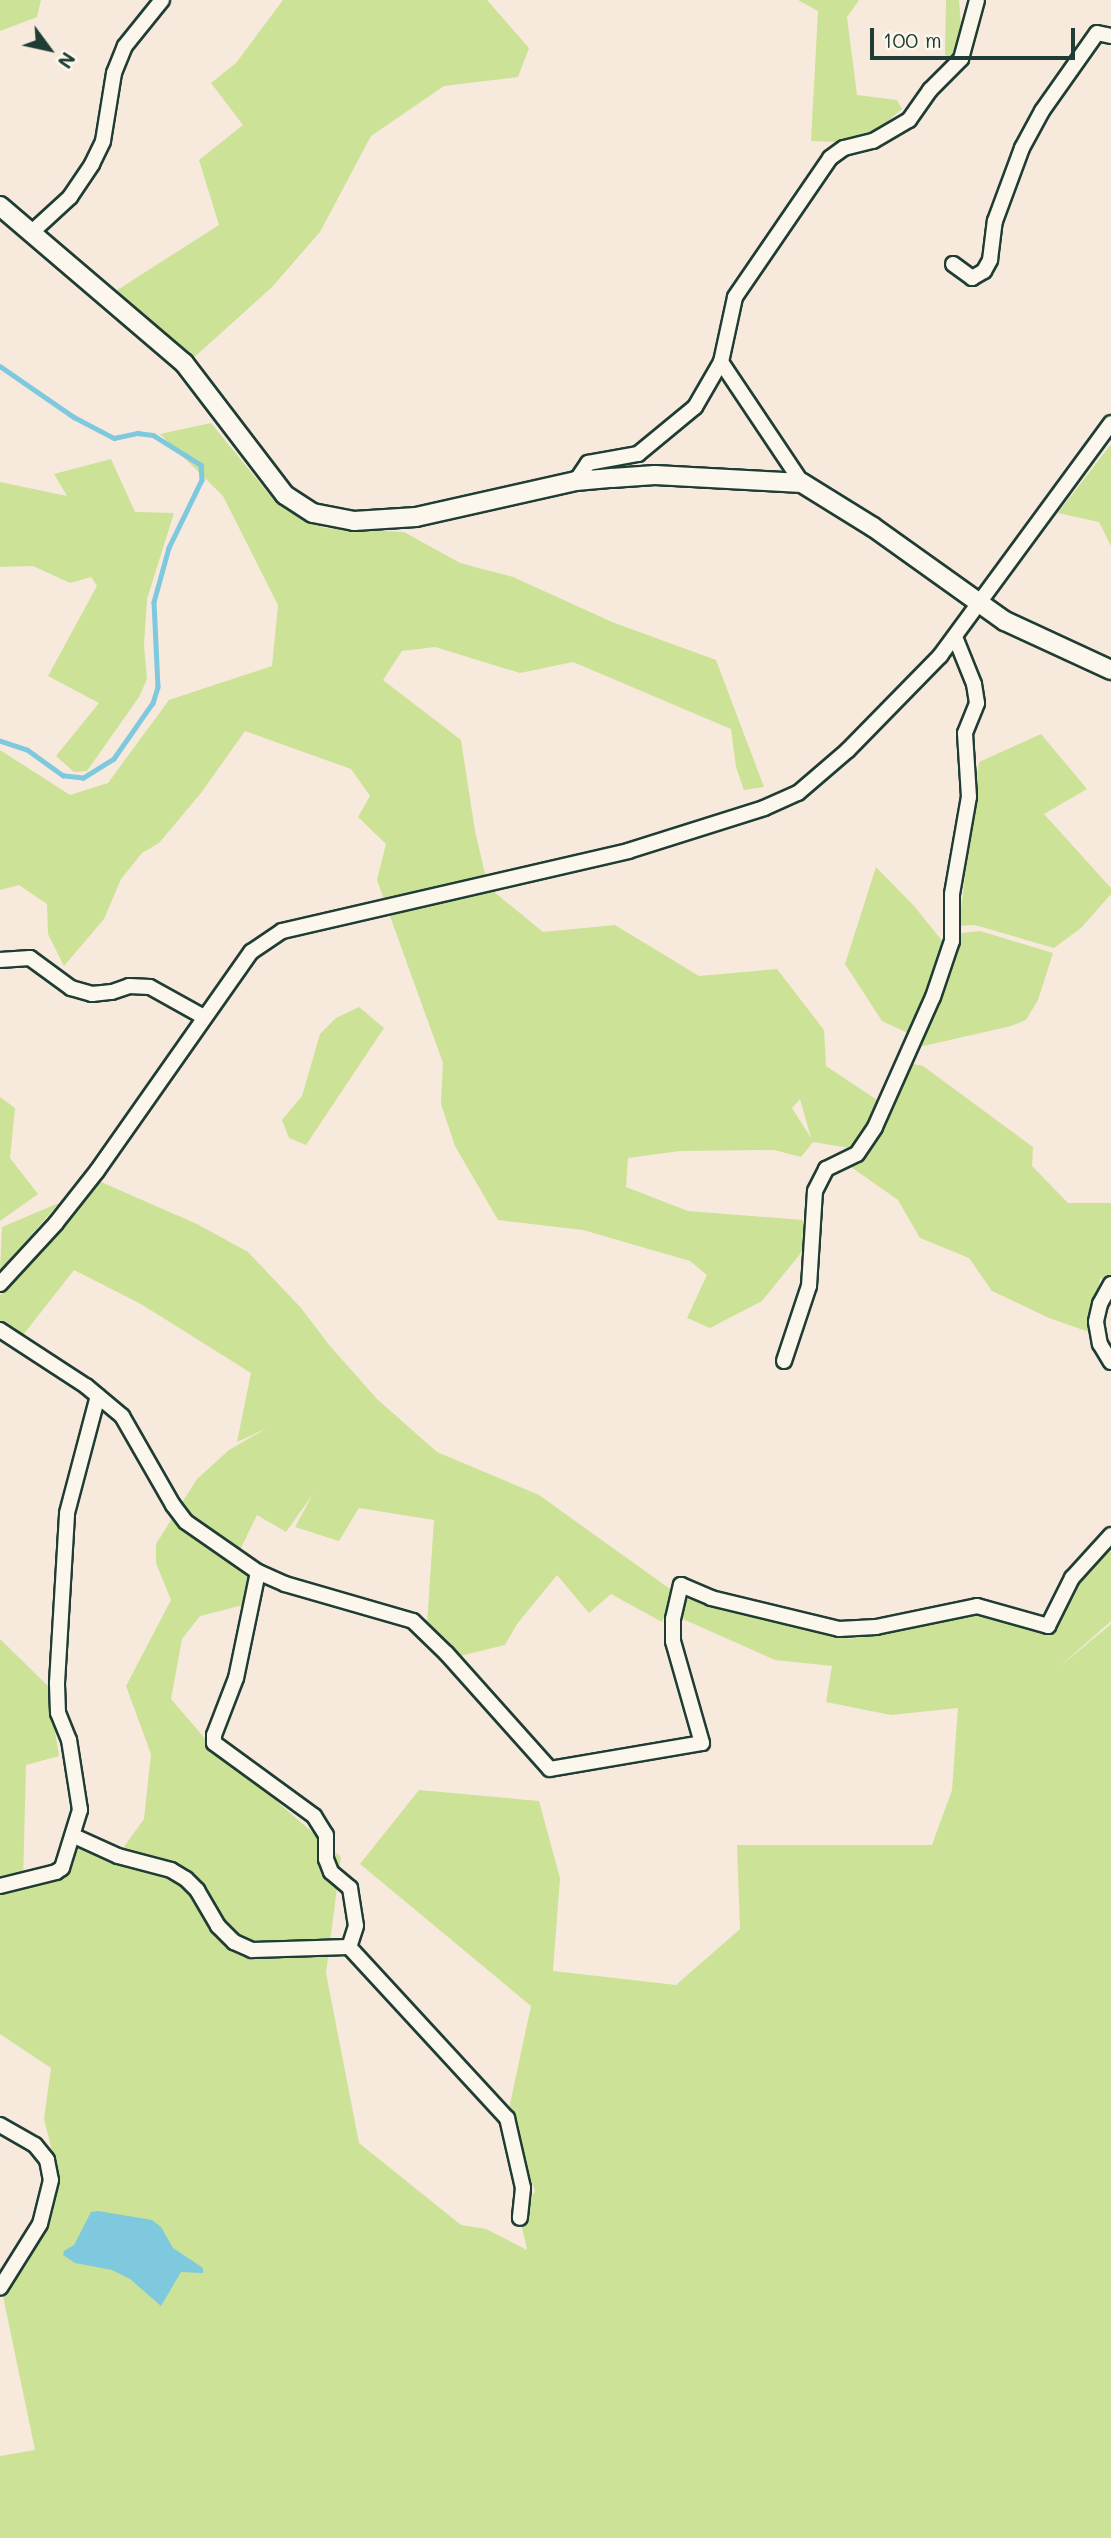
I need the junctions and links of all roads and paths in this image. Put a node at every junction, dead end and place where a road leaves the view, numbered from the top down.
1 (162, 0) edge
2 (977, 0) edge
3 (1111, 36) edge
4 (0, 206) edge
5 (32, 232) junction
6 (953, 264) dead end
7 (721, 362) junction
8 (1111, 423) edge
9 (576, 481) junction
10 (802, 483) junction
11 (980, 604) junction
12 (955, 637) junction
13 (1111, 670) edge
14 (0, 960) edge
15 (204, 1017) junction
16 (0, 1284) edge
17 (1111, 1284) edge
18 (0, 1330) edge
19 (785, 1361) dead end
20 (1111, 1362) edge
21 (98, 1396) junction
22 (1111, 1535) edge
23 (258, 1572) junction
24 (74, 1836) junction
25 (0, 1886) edge
26 (349, 1947) junction
27 (0, 2125) edge
28 (520, 2218) dead end
29 (0, 2288) edge

1 - 5 street
2 - 7 street
3 - 6 street
4 - 5 street
5 - 9 street
7 - 9 street
7 - 10 street
8 - 11 street
9 - 10 street
10 - 11 street
11 - 12 street
11 - 13 street
12 - 15 street
12 - 19 street
14 - 15 street
15 - 16 street
17 - 20 street
18 - 21 street
21 - 23 street
21 - 24 street
22 - 23 street
23 - 26 street
24 - 25 street
24 - 26 street
26 - 28 street
27 - 29 street

